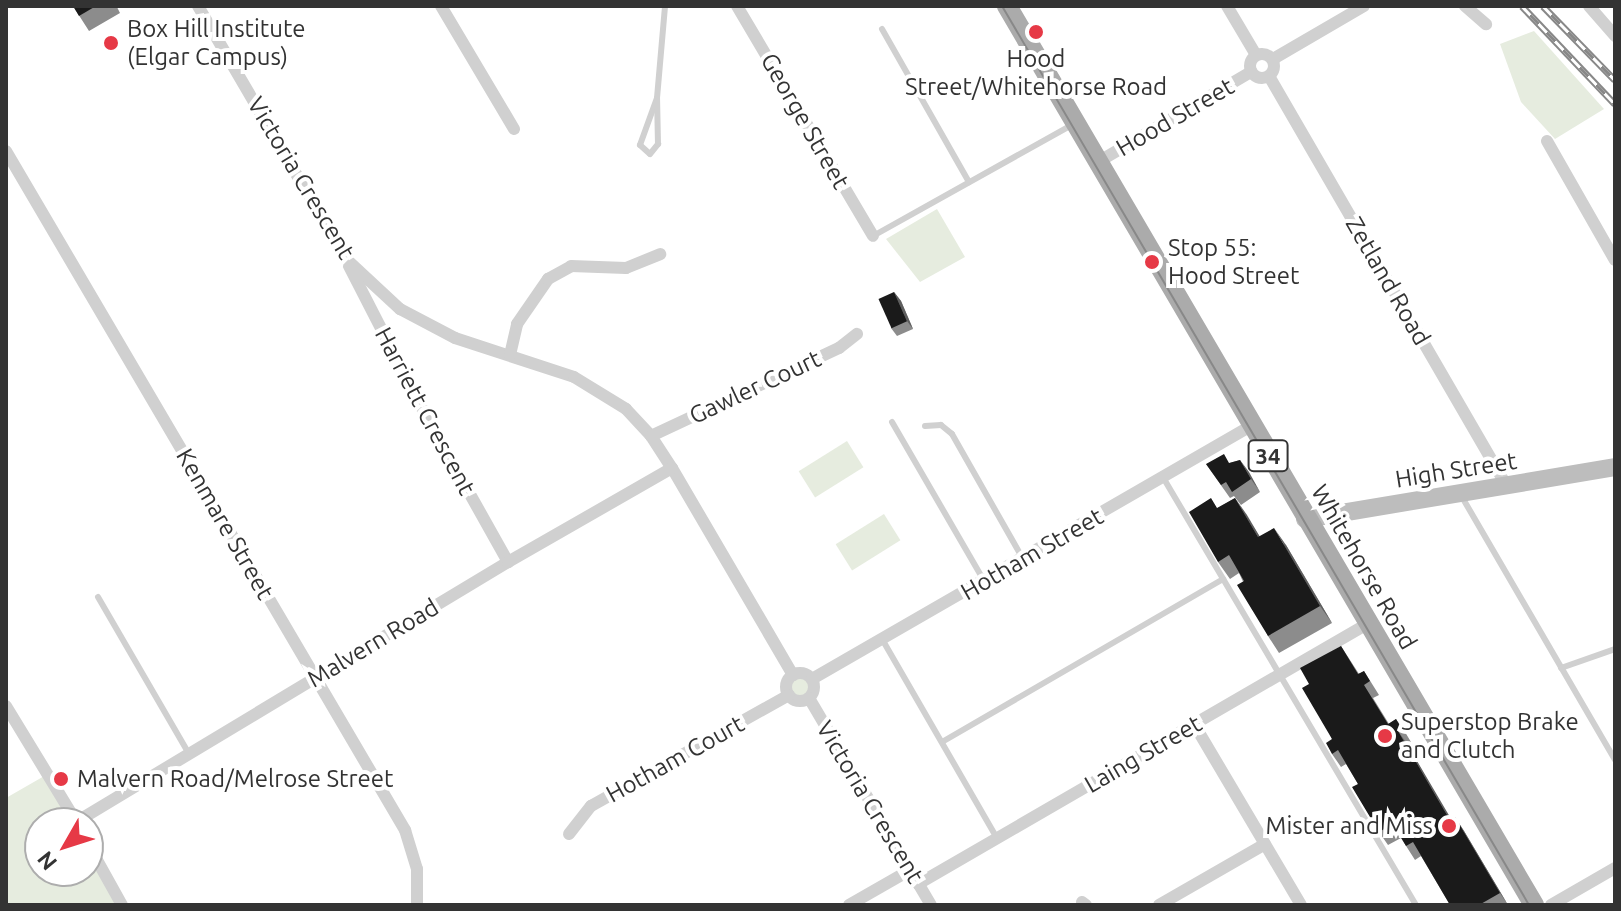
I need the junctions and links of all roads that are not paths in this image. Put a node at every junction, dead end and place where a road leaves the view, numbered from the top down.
1 (198, 6) edge
2 (441, 6) edge
3 (665, 6) edge
4 (737, 6) edge
5 (1007, 6) edge
6 (1227, 6) edge
7 (1364, 6) edge
8 (1465, 6) edge
9 (1589, 6) edge
10 (1486, 24) dead end
11 (882, 29) dead end
12 (1615, 36) edge
13 (1256, 55) junction
14 (1273, 59) junction
15 (1251, 72) junction
16 (1269, 76) junction
17 (657, 98) junction
18 (1075, 123) junction
19 (514, 129) dead end
20 (1547, 141) dead end
21 (6, 151) edge
22 (1098, 162) junction
23 (969, 182) junction
24 (873, 236) joint
25 (660, 254) dead end
26 (346, 259) junction
27 (1615, 260) edge
28 (857, 334) dead end
29 (510, 355) junction
30 (892, 422) dead end
31 (925, 426) dead end
32 (1251, 426) junction
33 (651, 436) junction
34 (1615, 467) edge
35 (672, 468) junction
36 (1164, 479) junction
37 (1507, 486) junction
38 (1460, 493) junction
39 (1305, 519) junction
40 (1023, 559) junction
41 (508, 562) junction
42 (1223, 579) junction
43 (984, 581) junction
44 (98, 597) dead end
45 (1367, 624) junction
46 (882, 639) junction
47 (1615, 649) edge
48 (1561, 668) junction
49 (1280, 674) junction
50 (793, 675) junction
51 (316, 678) junction
52 (812, 679) junction
53 (789, 695) junction
54 (809, 698) junction
55 (6, 706) edge
56 (1194, 724) junction
57 (942, 742) junction
58 (189, 754) junction
59 (1615, 760) edge
60 (67, 807) edge
61 (101, 807) edge
62 (569, 834) dead end
63 (997, 838) junction
64 (1265, 844) junction
65 (1615, 868) edge
66 (910, 870) junction
67 (104, 873) edge
68 (918, 884) junction
69 (122, 905) edge
70 (417, 905) edge
71 (849, 905) edge
72 (931, 905) edge
73 (1159, 905) edge
74 (1301, 905) edge
75 (1416, 905) edge
76 (1534, 905) edge
77 (1551, 905) edge

1 - 26 street, Victoria Crescent
2 - 19 street
3 - 17 lane
4 - 24 street, George Street
5 - 18 main road, Whitehorse Road / 34
6 - 13 street
7 - 14 street
8 - 10 street
9 - 12 street
11 - 23 lane
13 - 14 street
13 - 15 street
14 - 16 street
15 - 16 street
15 - 22 street, Hood Street
16 - 37 street, Zetland Road
17 - 17 lane
18 - 22 main road, Whitehorse Road / 34
18 - 23 lane
20 - 27 street
21 - 51 street, Kenmare Street
22 - 32 main road, Whitehorse Road / 34
23 - 24 lane
25 - 29 street
26 - 29 street, Victoria Crescent
26 - 41 street, Harriett Crescent
28 - 33 street, Gawler Court
29 - 33 street, Victoria Crescent
30 - 43 lane
31 - 40 lane
32 - 36 street, Hotham Street
32 - 39 main road, Whitehorse Road / 34
33 - 35 street, Victoria Crescent
34 - 37 street, High Street
35 - 41 street, Malvern Road
35 - 50 street, Victoria Crescent
36 - 40 street, Hotham Street
36 - 42 lane
37 - 38 street, High Street
38 - 39 street, High Street
38 - 48 lane
39 - 45 main road, Whitehorse Road / 34
40 - 43 street, Hotham Street
41 - 51 street, Malvern Road
42 - 49 lane
42 - 57 lane
43 - 46 street, Hotham Street
44 - 58 lane
45 - 49 street, Laing Street
45 - 76 main road, Whitehorse Road / 34
46 - 52 street, Hotham Street
46 - 57 lane
47 - 48 lane
48 - 59 lane
49 - 56 street, Laing Street
49 - 75 lane
50 - 52 street
50 - 53 street
51 - 58 street, Malvern Road
51 - 70 street, Kenmare Street
52 - 54 street
53 - 54 street
53 - 62 street, Hotham Court
54 - 66 street, Victoria Crescent
55 - 60 street
56 - 63 street, Laing Street
56 - 64 street
57 - 63 lane
58 - 61 street, Malvern Road
63 - 68 street, Laing Street
64 - 73 street
64 - 74 street
65 - 77 street
66 - 68 street, Victoria Crescent
66 - 71 street
67 - 69 street
68 - 72 street, Victoria Crescent

